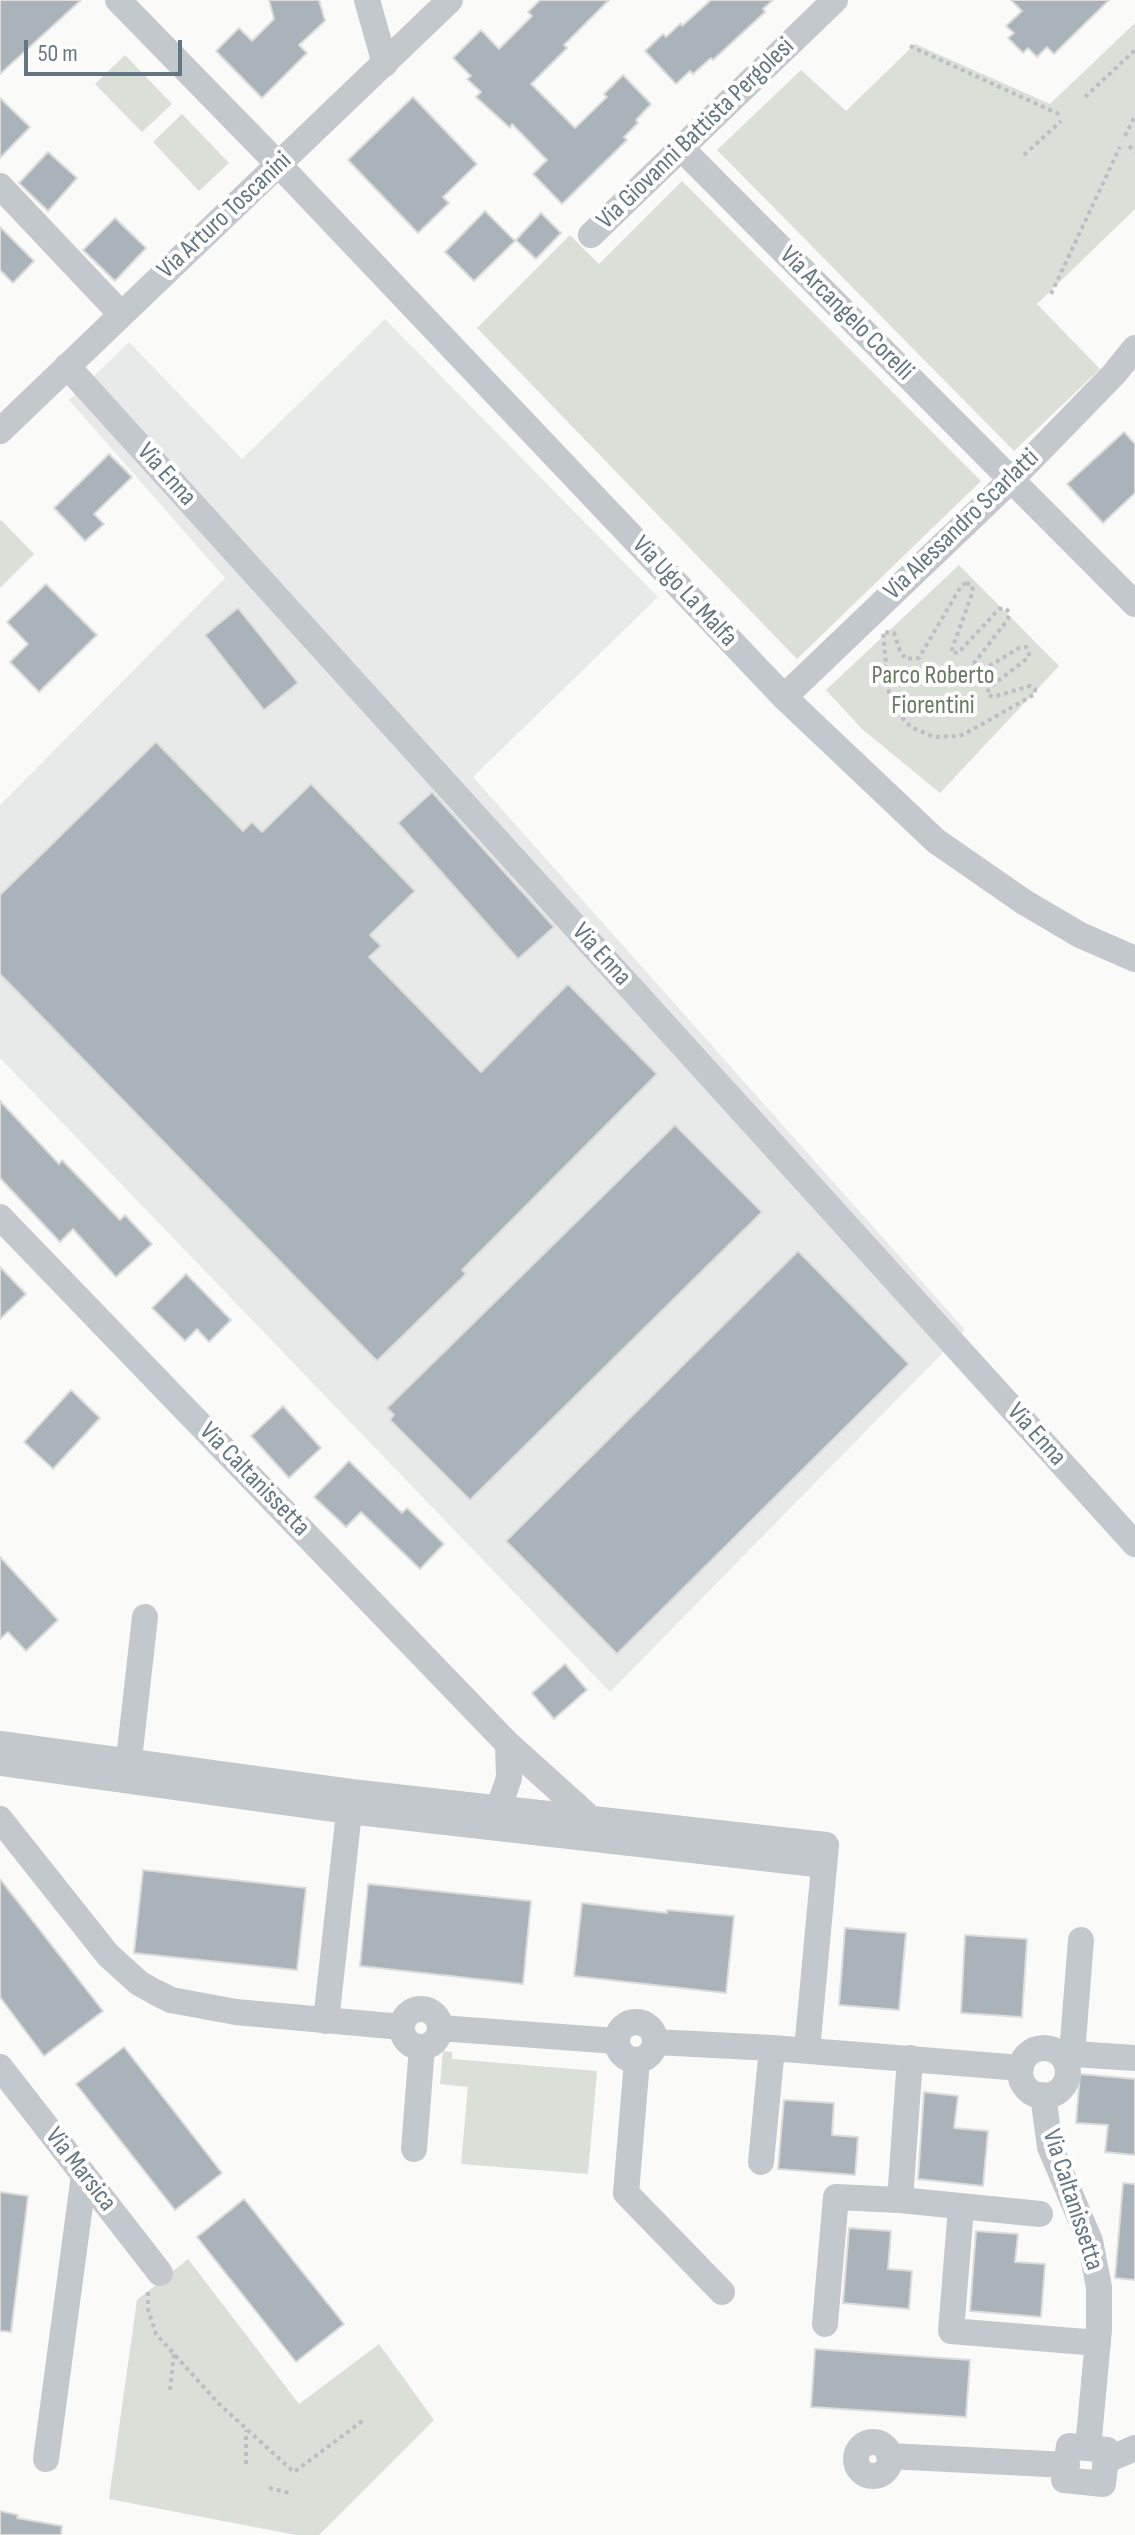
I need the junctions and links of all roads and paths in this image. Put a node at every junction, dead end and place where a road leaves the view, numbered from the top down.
1 (118, 0) edge
2 (367, 0) edge
3 (450, 0) edge
4 (835, 0) edge
5 (910, 46) dead end
6 (1135, 50) edge
7 (385, 64) junction
8 (1085, 97) dead end
9 (1135, 116) edge
10 (1125, 136) dead end
11 (1129, 146) dead end
12 (1120, 147) dead end
13 (681, 148) junction
14 (1135, 152) edge
15 (1024, 155) dead end
16 (280, 166) junction
17 (0, 186) edge
18 (591, 235) dead end
19 (1051, 294) dead end
20 (121, 314) junction
21 (1135, 348) edge
22 (67, 366) junction
23 (0, 431) edge
24 (1010, 481) junction
25 (1135, 604) edge
26 (971, 669) joint
27 (784, 697) junction
28 (1135, 959) edge
29 (0, 1217) edge
30 (1135, 1544) edge
31 (145, 1617) dead end
32 (0, 1744) edge
33 (508, 1744) junction
34 (0, 1763) edge
35 (128, 1771) junction
36 (350, 1802) junction
37 (499, 1807) junction
38 (590, 1818) junction
39 (0, 1819) edge
40 (825, 1855) junction
41 (1081, 1940) dead end
42 (326, 2021) junction
43 (402, 2027) junction
44 (440, 2028) junction
45 (422, 2047) junction
46 (772, 2048) junction
47 (807, 2050) junction
48 (646, 2052) junction
49 (1066, 2054) junction
50 (910, 2058) junction
51 (1135, 2058) edge
52 (0, 2067) edge
53 (1021, 2068) junction
54 (1043, 2095) junction
55 (414, 2149) dead end
56 (761, 2162) dead end
57 (84, 2175) junction
58 (900, 2200) junction
59 (961, 2208) junction
60 (1040, 2214) dead end
61 (155, 2281) joint
62 (722, 2292) dead end
63 (825, 2324) dead end
64 (1098, 2343) junction
65 (174, 2354) junction
66 (170, 2390) dead end
67 (365, 2419) dead end
68 (246, 2429) junction
69 (1135, 2448) edge
70 (1097, 2455) junction
71 (889, 2456) dead end
72 (46, 2459) dead end
73 (246, 2464) dead end
74 (1067, 2465) junction
75 (269, 2488) dead end
76 (290, 2493) dead end

1 - 16 street, Via Ugo La Malfa
2 - 7 street
3 - 7 street, Via Arturo Toscanini
4 - 13 street, Via Giovanni Battista Pergolesi
5 - 15 path
6 - 8 path
7 - 16 street, Via Arturo Toscanini
9 - 10 path
11 - 14 path
12 - 19 path
13 - 18 street, Via Giovanni Battista Pergolesi
13 - 24 street, Via Arcangelo Corelli
16 - 20 street, Via Arturo Toscanini
16 - 27 street, Via Ugo La Malfa
17 - 20 street
20 - 22 street, Via Arturo Toscanini
21 - 24 street, Via Alessandro Scarlatti
22 - 23 street, Via Arturo Toscanini
22 - 30 street, Via Enna
24 - 25 street, Via Arcangelo Corelli
24 - 27 street, Via Alessandro Scarlatti
26 - 26 path
27 - 28 street, Via Ugo La Malfa
29 - 33 street, Via Caltanissetta
31 - 35 street
32 - 35 street
33 - 37 street
33 - 38 street, Via Caltanissetta
34 - 35 street
35 - 36 street
36 - 37 street
36 - 40 street
36 - 42 street
37 - 38 street
38 - 40 street
39 - 42 street
40 - 47 street
41 - 49 street
42 - 43 street
43 - 44 street
43 - 45 street
44 - 45 street
44 - 48 street
45 - 55 street
46 - 47 street
46 - 48 street
46 - 56 street
47 - 50 street
48 - 62 street
49 - 51 street
49 - 53 street
49 - 54 street
50 - 53 street
50 - 58 street
52 - 57 street, Via Marsica
53 - 54 street
54 - 64 street, Via Caltanissetta
57 - 61 street, Via Marsica
57 - 72 street
58 - 59 street
58 - 63 street
59 - 60 street
59 - 64 street
61 - 65 path
64 - 70 street, Via Caltanissetta
65 - 66 path
65 - 68 path
67 - 68 path
68 - 73 path
69 - 70 street
70 - 74 street
70 - 74 street
71 - 74 street
75 - 76 path

